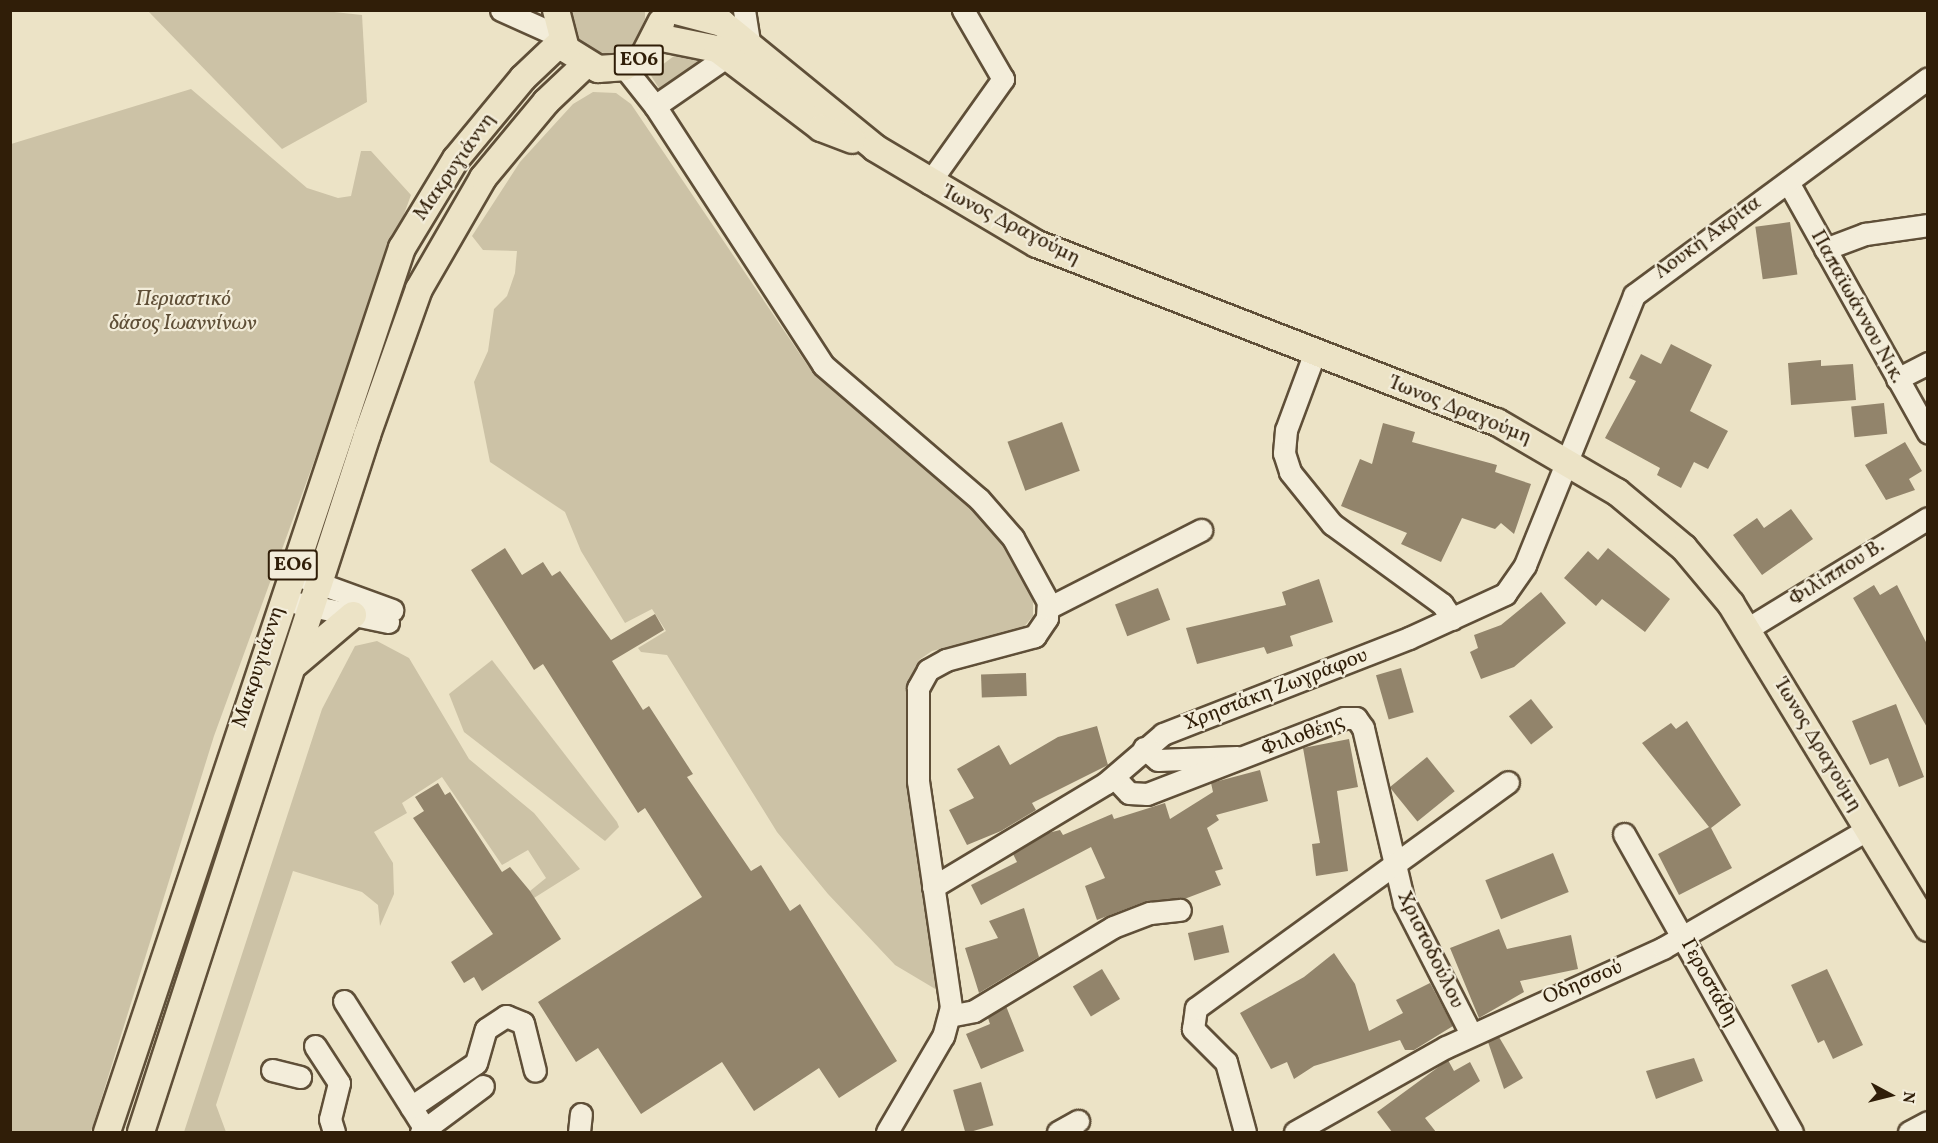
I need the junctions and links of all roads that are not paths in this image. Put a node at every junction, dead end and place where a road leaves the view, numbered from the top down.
1 (501, 10) edge
2 (556, 10) edge
3 (660, 10) edge
4 (672, 10) edge
5 (744, 10) edge
6 (963, 10) edge
7 (657, 37) junction
8 (560, 39) junction
9 (739, 49) junction
10 (585, 65) junction
11 (624, 68) junction
12 (1928, 78) edge
13 (655, 106) junction
14 (1788, 182) junction
15 (929, 183) junction
16 (1928, 225) edge
17 (1825, 249) junction
18 (1315, 352) junction
19 (1928, 363) edge
20 (1897, 379) junction
21 (1928, 433) edge
22 (1567, 459) junction
23 (1928, 518) edge
24 (1201, 530) dead end
25 (291, 573) junction
26 (319, 582) junction
27 (282, 598) junction
28 (310, 606) junction
29 (1048, 608) junction
30 (353, 615) junction
31 (1452, 619) junction
32 (1747, 629) junction
33 (289, 671) junction
34 (1144, 748) junction
35 (1239, 760) junction
36 (1114, 777) junction
37 (1508, 782) dead end
38 (1868, 829) junction
39 (1624, 834) dead end
40 (1393, 865) junction
41 (933, 887) junction
42 (1180, 910) dead end
43 (1928, 928) edge
44 (1683, 937) junction
45 (344, 1001) dead end
46 (949, 1016) junction
47 (1472, 1034) junction
48 (315, 1046) dead end
49 (272, 1070) dead end
50 (535, 1071) dead end
51 (300, 1077) dead end
52 (483, 1086) dead end
53 (411, 1107) junction
54 (1078, 1121) dead end
55 (1928, 1122) edge
56 (423, 1131) edge
57 (107, 1132) edge
58 (141, 1132) edge
59 (334, 1132) edge
60 (887, 1132) edge
61 (1058, 1132) edge
62 (1245, 1132) edge
63 (1295, 1132) edge
64 (1792, 1132) edge
65 (1908, 1132) edge

1 - 8 street
2 - 8 main road
3 - 7 main road, ΕΟ6
4 - 9 main road
5 - 9 street
6 - 15 street
7 - 9 main road
7 - 11 main road, ΕΟ6
8 - 10 main road, ΕΟ6
8 - 25 main road, Μακρυγιάννη / ΕΟ6
9 - 13 street
9 - 15 main road, Ίωνος Δραγούμη
10 - 11 main road, ΕΟ6
10 - 26 main road, Μακρυγιάννη / ΕΟ6
11 - 13 street
12 - 14 street, Λουκή Ακρίτα
13 - 29 street
14 - 17 street, Παπαϊωάννου Νικ.
14 - 22 street, Λουκή Ακρίτα
15 - 18 main road, Ίωνος Δραγούμη
16 - 17 street
17 - 20 street, Παπαϊωάννου Νικ.
18 - 22 main road, Ίωνος Δραγούμη
18 - 31 street
19 - 20 street
20 - 21 street, Παπαϊωάννου Νικ.
22 - 31 street, Χρηστάκη Ζωγράφου
22 - 32 main road, Ίωνος Δραγούμη
23 - 32 street, Φιλίππου Β.
24 - 29 street
25 - 26 street
25 - 27 main road, Μακρυγιάννη / ΕΟ6
26 - 28 main road, Μακρυγιάννη / ΕΟ6
26 - 30 street
27 - 28 street
27 - 57 main road, Μακρυγιάννη / ΕΟ6
28 - 30 street
28 - 33 main road, Μακρυγιάννη / ΕΟ6
29 - 41 street
30 - 33 main road
31 - 34 street, Χρηστάκη Ζωγράφου
32 - 38 main road, Ίωνος Δραγούμη
33 - 58 main road, Μακρυγιάννη / ΕΟ6
34 - 35 street
34 - 36 street, Χρηστάκη Ζωγράφου
35 - 36 street, Φιλοθέης
35 - 40 street, Φιλοθέης
36 - 41 street, Χρηστάκη Ζωγράφου
37 - 40 street
38 - 43 main road, Ίωνος Δραγούμη
38 - 44 street, Οδησσού
39 - 44 street, Γεροστάθη
40 - 47 street, Χριστοδούλου
40 - 62 street
41 - 46 street
42 - 46 street
44 - 47 street, Οδησσού
44 - 64 street, Γεροστάθη
45 - 53 street
46 - 60 street
47 - 63 street, Οδησσού
48 - 59 street
49 - 51 street
50 - 53 street
52 - 56 street
53 - 56 street
54 - 61 street
55 - 65 street

